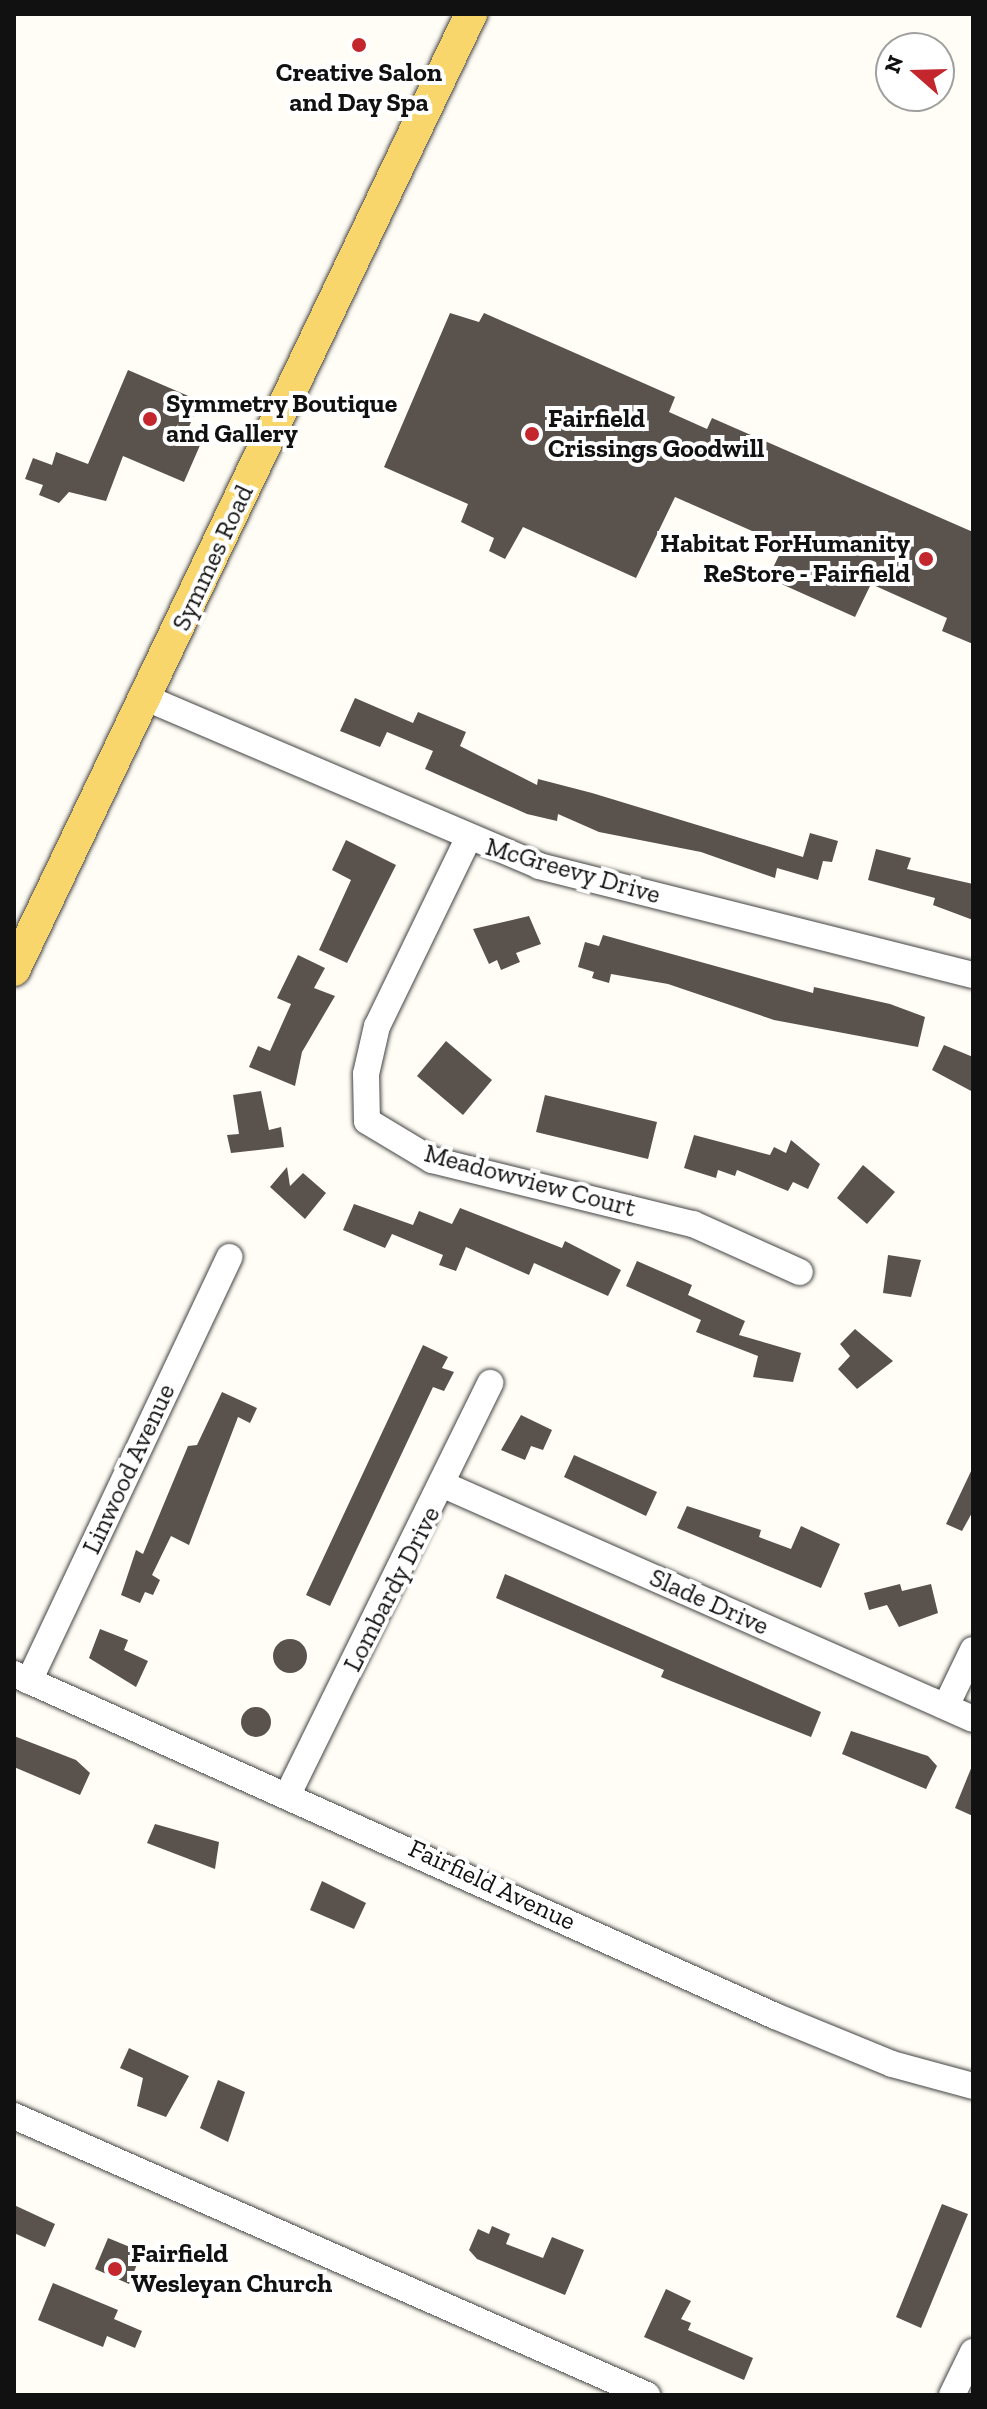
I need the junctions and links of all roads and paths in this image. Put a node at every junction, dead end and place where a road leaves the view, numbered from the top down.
1 (471, 14) edge
2 (146, 698) junction
3 (467, 841) junction
4 (14, 970) edge
5 (973, 975) edge
6 (229, 1257) dead end
7 (800, 1272) dead end
8 (490, 1383) dead end
9 (444, 1485) junction
10 (973, 1650) edge
11 (21, 1678) edge
12 (946, 1706) junction
13 (973, 1719) edge
14 (289, 1792) junction
15 (973, 2086) edge
16 (14, 2116) edge
17 (973, 2352) edge
18 (647, 2395) edge
19 (952, 2395) edge

1 - 2 main road, Symmes Road
2 - 3 street, McGreevy Drive
2 - 4 main road, Symmes Road
3 - 5 street, McGreevy Drive
3 - 7 street, Meadowview Court
6 - 11 street, Linwood Avenue
8 - 9 street, Lombardy Drive
9 - 12 street, Slade Drive
9 - 14 street, Lombardy Drive
10 - 12 street
11 - 14 street, Fairfield Avenue
12 - 13 street, Slade Drive
14 - 15 street, Fairfield Avenue
16 - 18 street
17 - 19 street

